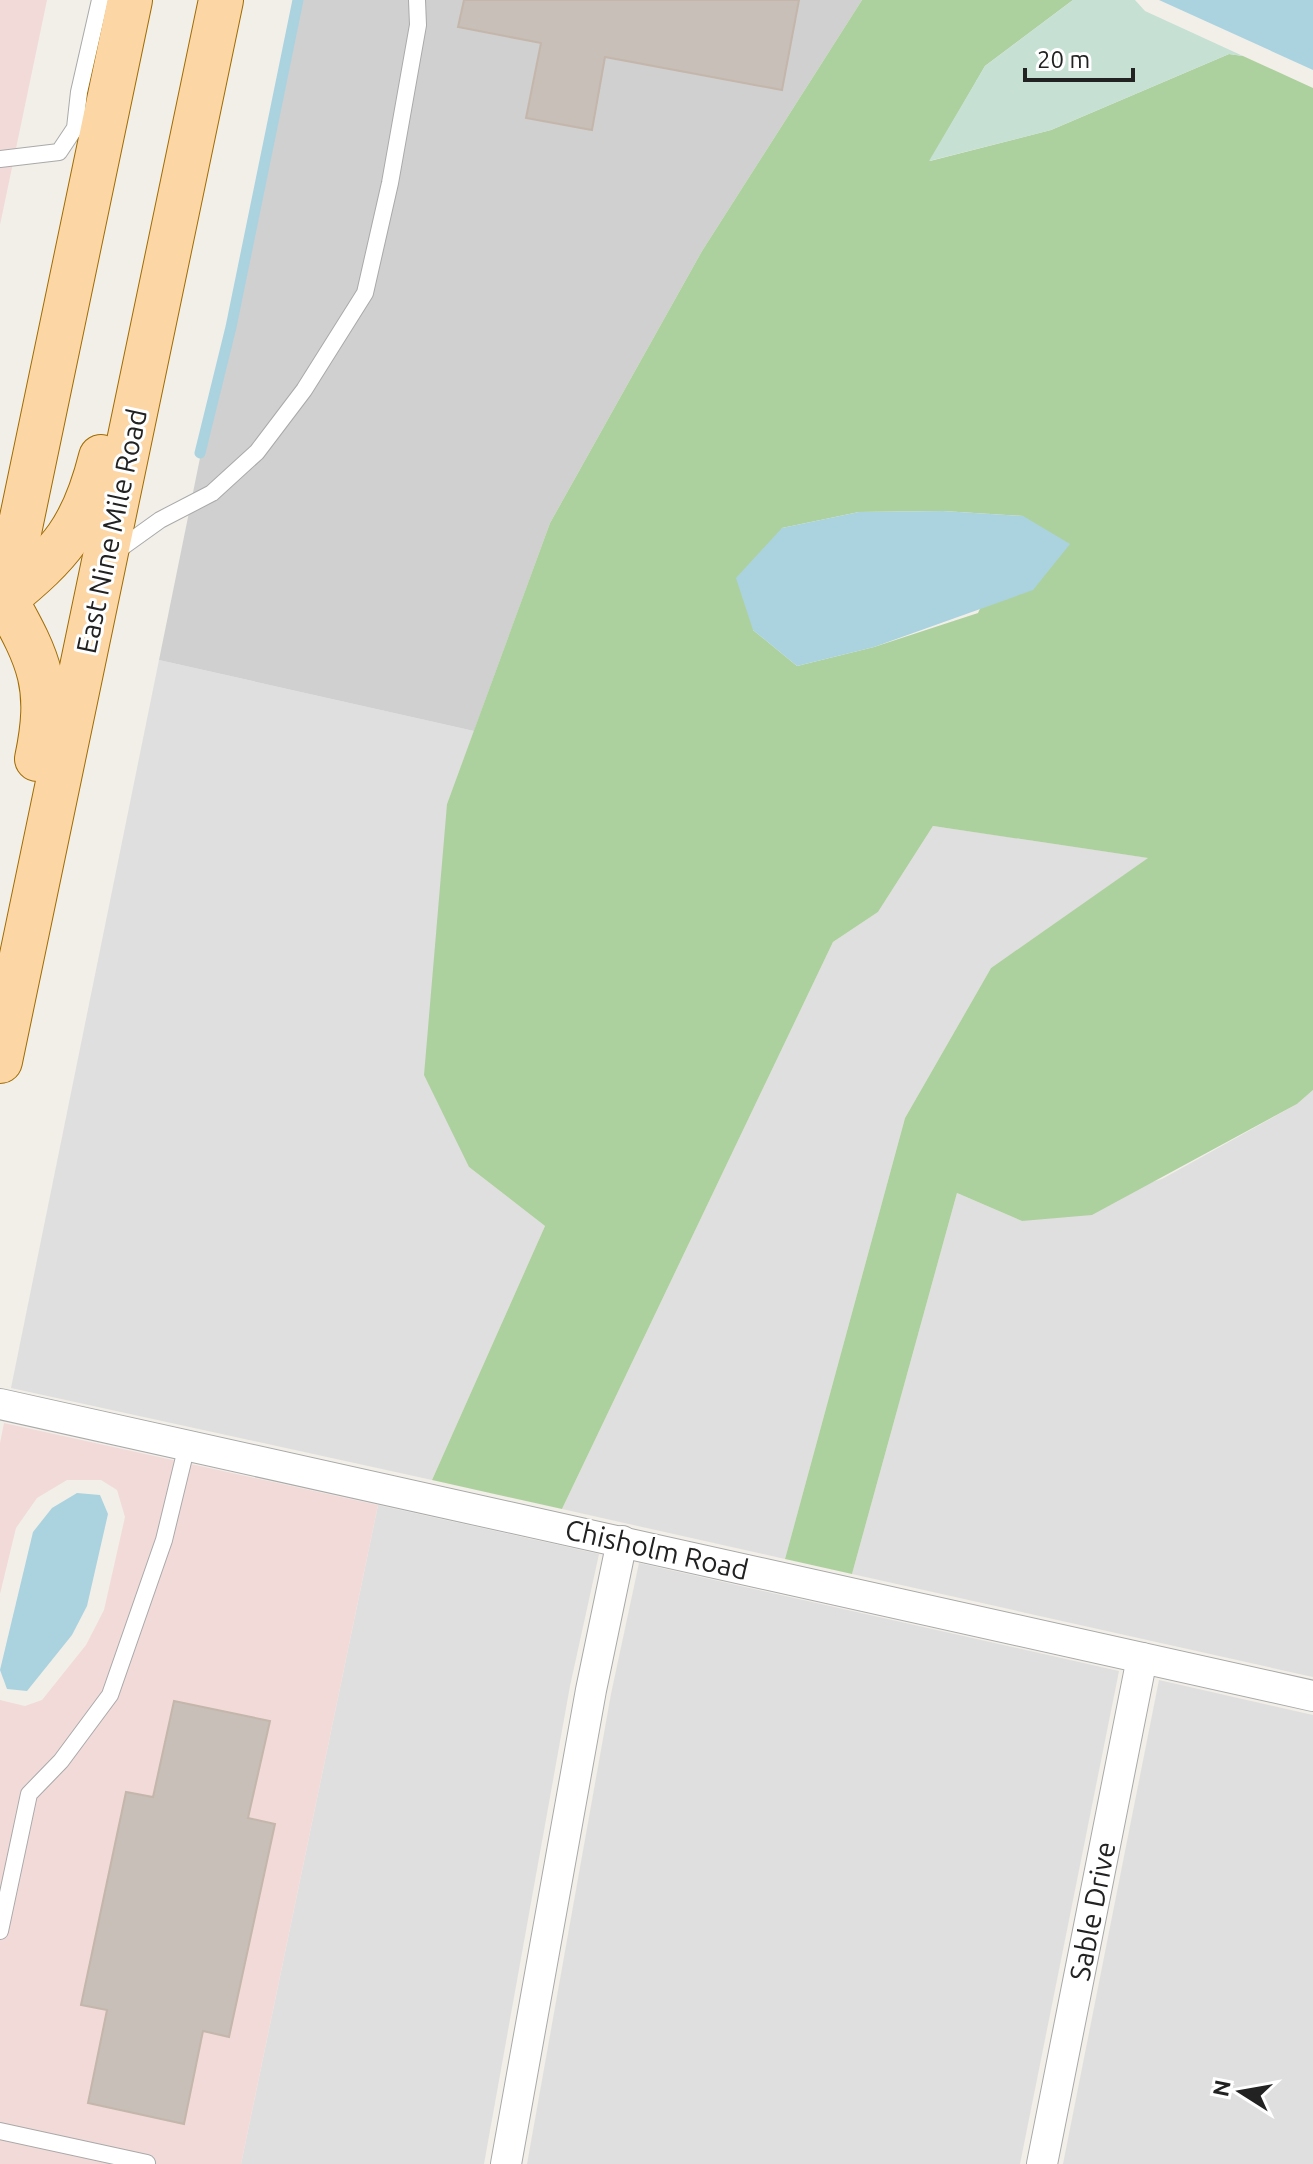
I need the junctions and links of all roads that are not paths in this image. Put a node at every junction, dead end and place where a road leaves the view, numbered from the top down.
1 (100, 0) edge
2 (130, 0) edge
3 (218, 0) edge
4 (417, 0) edge
5 (0, 159) edge
6 (105, 559) junction
7 (1, 605) edge
8 (0, 934) edge
9 (0, 1061) edge
10 (0, 1404) edge
11 (187, 1445) junction
12 (622, 1541) junction
13 (1142, 1658) junction
14 (1313, 1696) edge
15 (0, 1931) edge
16 (0, 2131) edge
17 (147, 2163) edge
18 (506, 2164) edge
19 (1042, 2164) edge

1 - 5 lane
2 - 7 main road
3 - 6 main road, East Nine Mile Road
3 - 7 main road
4 - 6 lane
6 - 9 main road, East Nine Mile Road
7 - 8 main road
10 - 11 street, Chisholm Road
11 - 12 street, Chisholm Road
11 - 15 lane
12 - 13 street, Chisholm Road
12 - 18 street
13 - 14 street, Chisholm Road
13 - 19 street, Sable Drive
16 - 17 lane

